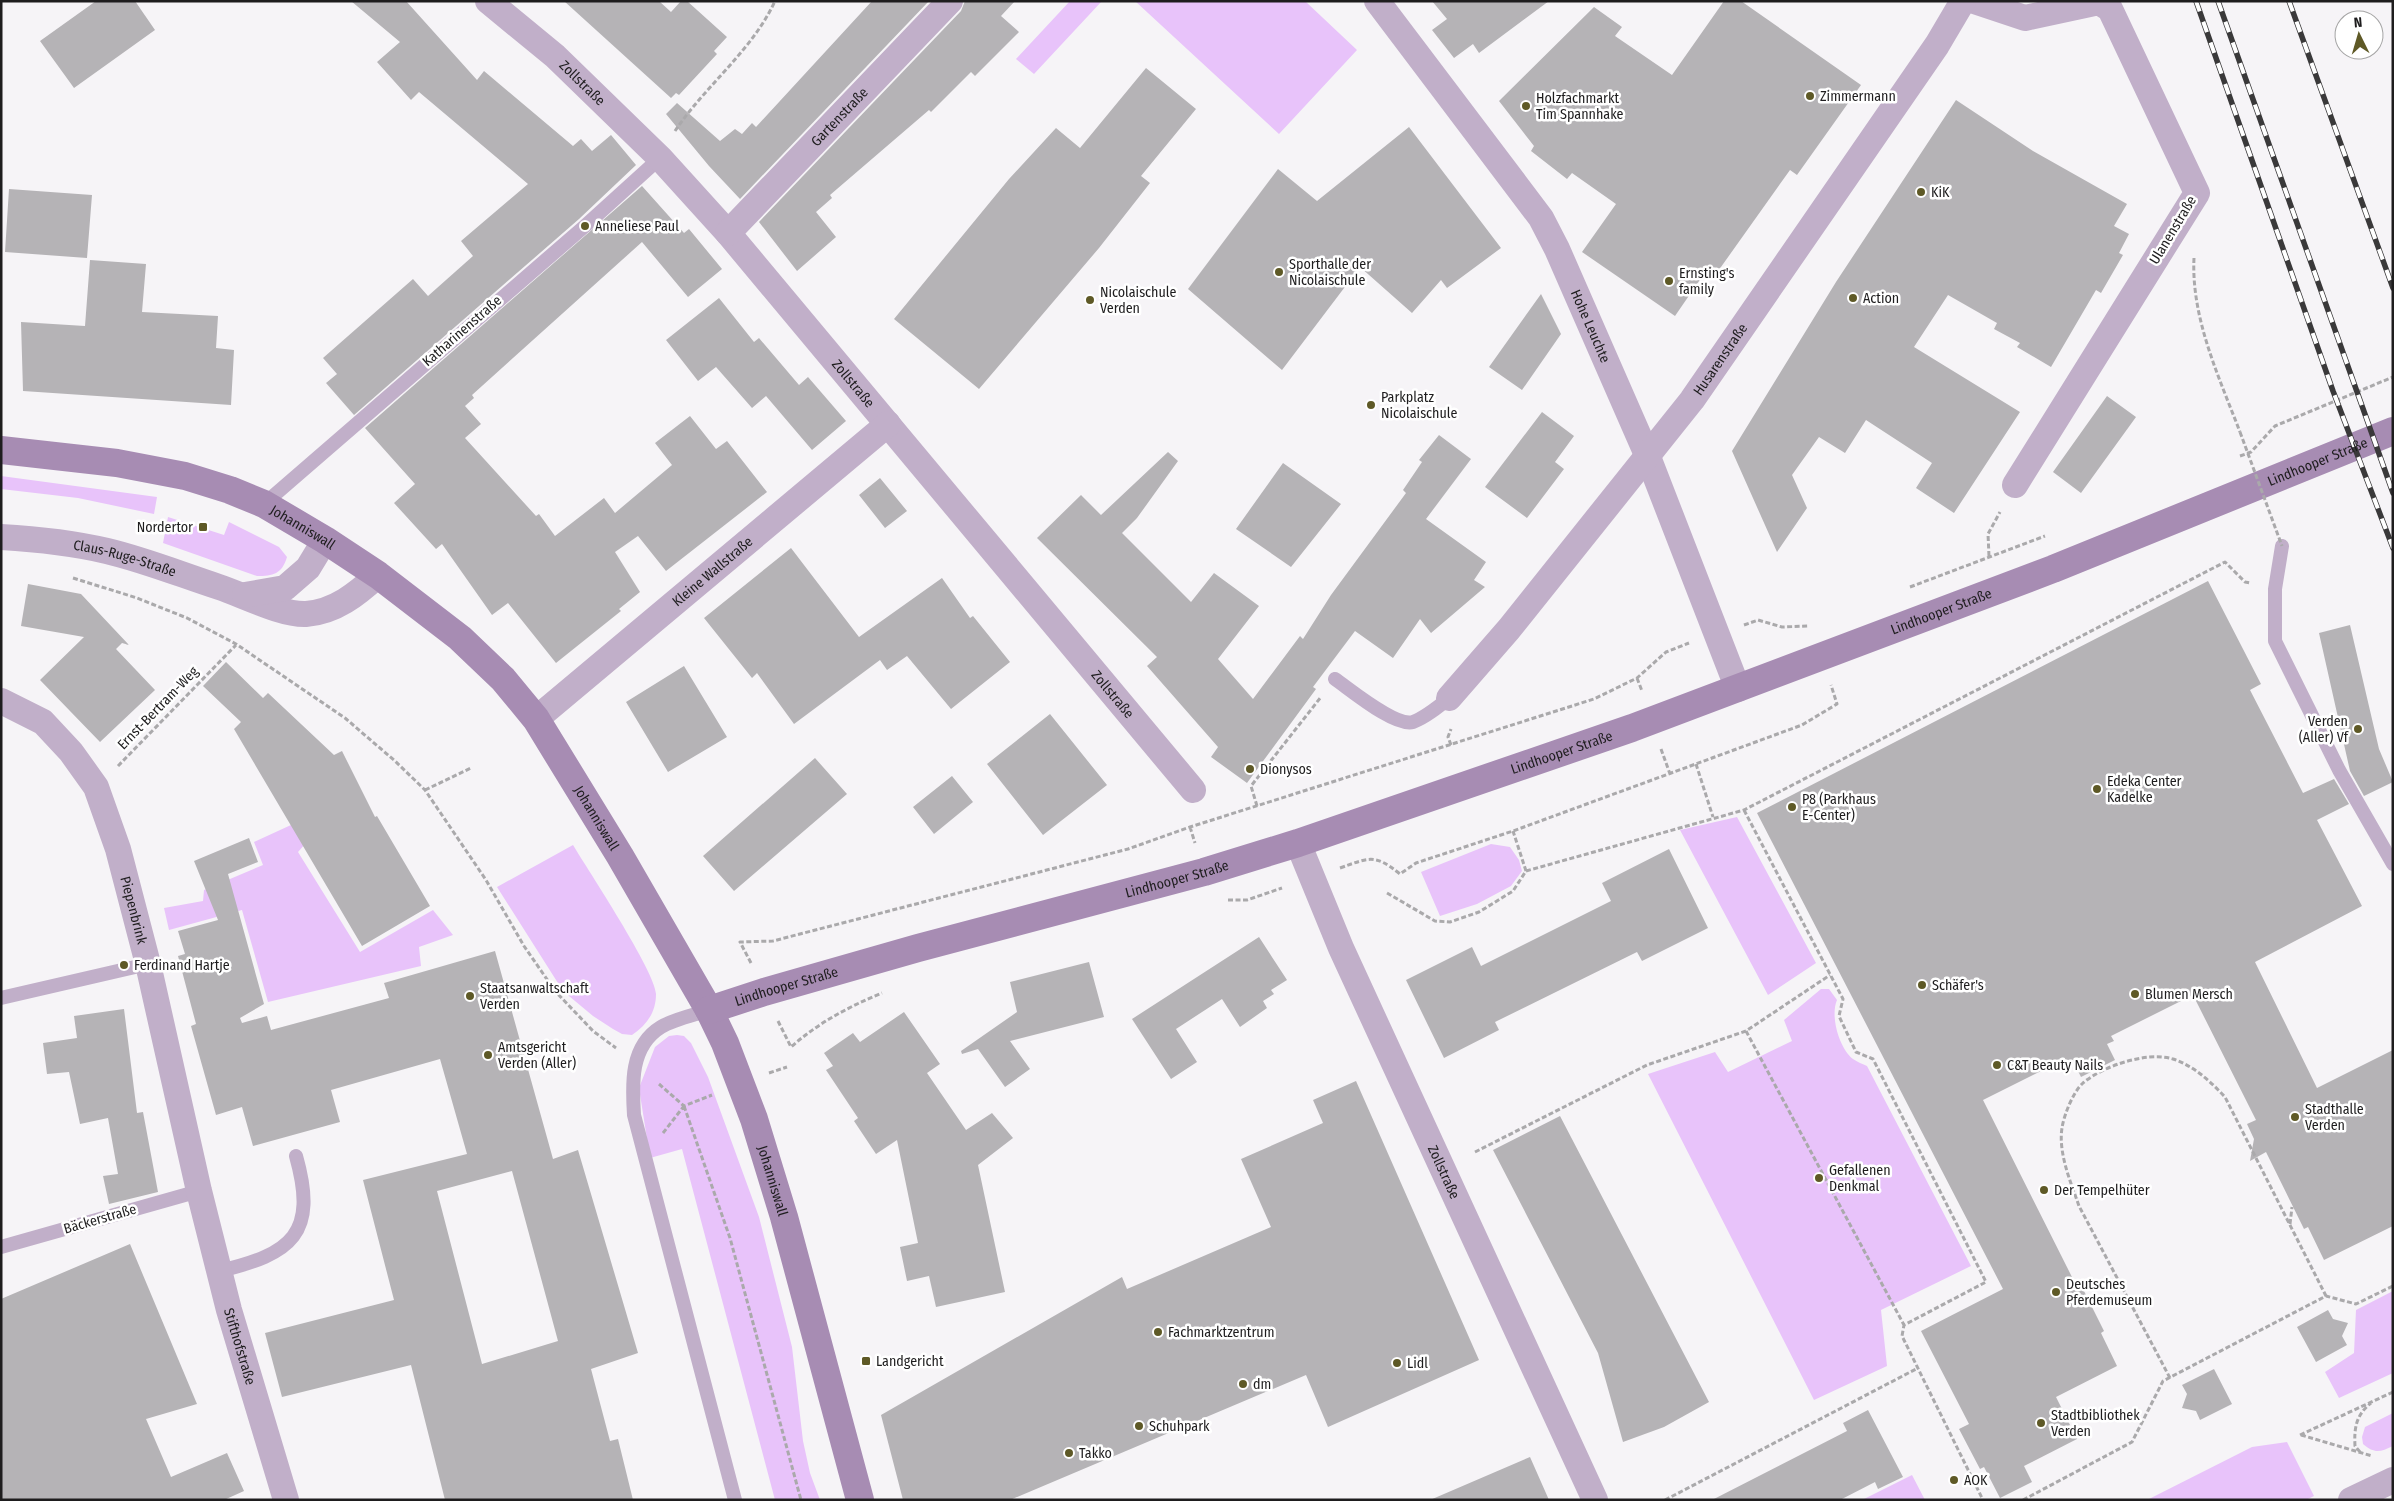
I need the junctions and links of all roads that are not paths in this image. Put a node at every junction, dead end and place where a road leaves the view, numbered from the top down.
1 (488, 1) edge
2 (950, 1) edge
3 (1377, 1) edge
4 (1963, 1) edge
5 (1974, 1) edge
6 (660, 158) junction
7 (728, 233) junction
8 (888, 424) junction
9 (2393, 432) edge
10 (1, 450) edge
11 (1648, 457) junction
12 (2015, 485) dead end
13 (264, 504) junction
14 (1, 537) edge
15 (325, 540) junction
16 (2282, 546) road end
17 (378, 575) junction
18 (245, 596) junction
19 (1335, 679) road end
20 (1738, 689) junction
21 (1449, 698) joint
22 (1, 701) edge
23 (536, 719) junction
24 (1193, 790) dead end
25 (1298, 843) junction
26 (2393, 864) edge
27 (148, 964) junction
28 (1, 998) edge
29 (709, 1010) junction
30 (296, 1156) dead end
31 (199, 1191) junction
32 (1, 1247) edge
33 (219, 1271) junction
34 (2393, 1480) edge
35 (286, 1500) edge
36 (735, 1500) edge
37 (860, 1500) edge
38 (1595, 1500) edge
39 (2351, 1500) edge

1 - 6 street, Zollstraße
2 - 7 street, Gartenstraße
3 - 11 street, Hohe Leuchte
4 - 11 street, Husarenstraße
5 - 12 street, Ulanenstraße
6 - 7 street, Zollstraße
6 - 13 lane, Katharinenstraße
7 - 8 street, Zollstraße
8 - 23 street, Kleine Wallstraße
8 - 24 street, Zollstraße
9 - 20 main road, Lindhooper Straße
10 - 13 main road, Johanniswall
11 - 20 street, Hohe Leuchte
11 - 21 street, Husarenstraße
13 - 15 main road, Johanniswall
14 - 18 street, Claus-Ruge-Straße
15 - 17 main road, Johanniswall
15 - 18 street, Claus-Ruge-Straße
16 - 26 lane
17 - 18 street, Claus-Ruge-Straße
17 - 23 main road, Johanniswall
19 - 21 lane
20 - 25 main road, Lindhooper Straße
22 - 27 street, Piepenbrink
23 - 29 main road, Johanniswall
25 - 29 main road, Lindhooper Straße
25 - 38 street, Zollstraße
27 - 28 lane
27 - 31 street, Piepenbrink
29 - 36 lane
29 - 37 main road, Johanniswall
30 - 33 lane
31 - 32 lane, Bäckerstraße
31 - 33 street, Stifthofstraße
33 - 35 street, Stifthofstraße
34 - 39 street

